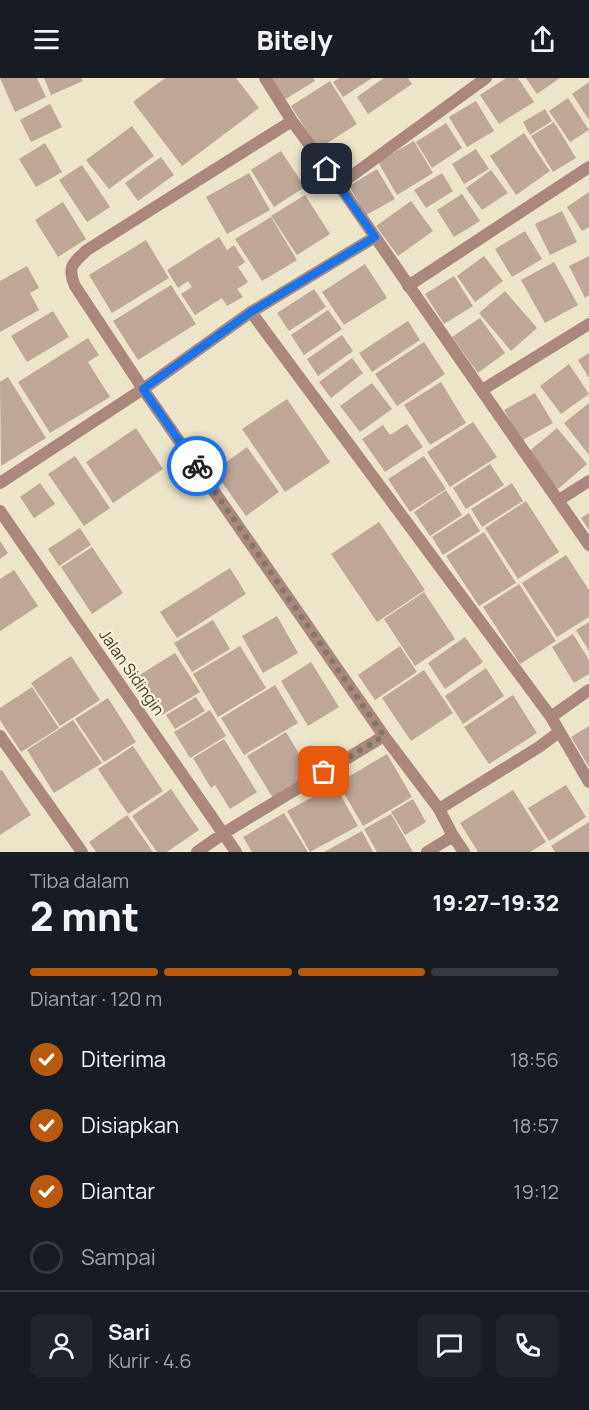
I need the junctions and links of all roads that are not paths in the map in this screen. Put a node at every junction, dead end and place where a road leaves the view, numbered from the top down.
1 (266, 78) edge
2 (486, 78) edge
3 (292, 121) junction
4 (589, 167) edge
5 (339, 185) junction
6 (375, 237) junction
7 (408, 286) junction
8 (251, 312) junction
9 (589, 324) edge
10 (143, 389) junction
11 (482, 390) junction
12 (589, 481) edge
13 (0, 483) edge
14 (559, 500) junction
15 (0, 511) edge
16 (589, 545) edge
17 (589, 690) edge
18 (551, 717) junction
19 (559, 732) junction
20 (0, 736) edge
21 (384, 736) junction
22 (589, 782) edge
23 (439, 809) junction
24 (224, 833) junction
25 (453, 836) junction
26 (82, 852) edge
27 (197, 852) edge
28 (236, 852) edge
29 (427, 852) edge
30 (464, 852) edge

1 - 3 street
2 - 5 street
3 - 5 street
3 - 10 street
4 - 7 street
5 - 6 street
6 - 7 street
6 - 8 street
7 - 11 street
8 - 10 street
8 - 18 street
9 - 11 street
10 - 13 street
10 - 21 street
11 - 14 street
12 - 14 street
14 - 16 street
15 - 24 street, Jalan Sidingin
17 - 18 street
18 - 19 street
19 - 22 street
19 - 23 street
20 - 26 street
21 - 23 street
21 - 24 street
23 - 25 street
24 - 27 street
24 - 28 street, Jalan Sidingin
25 - 29 street
25 - 30 street

